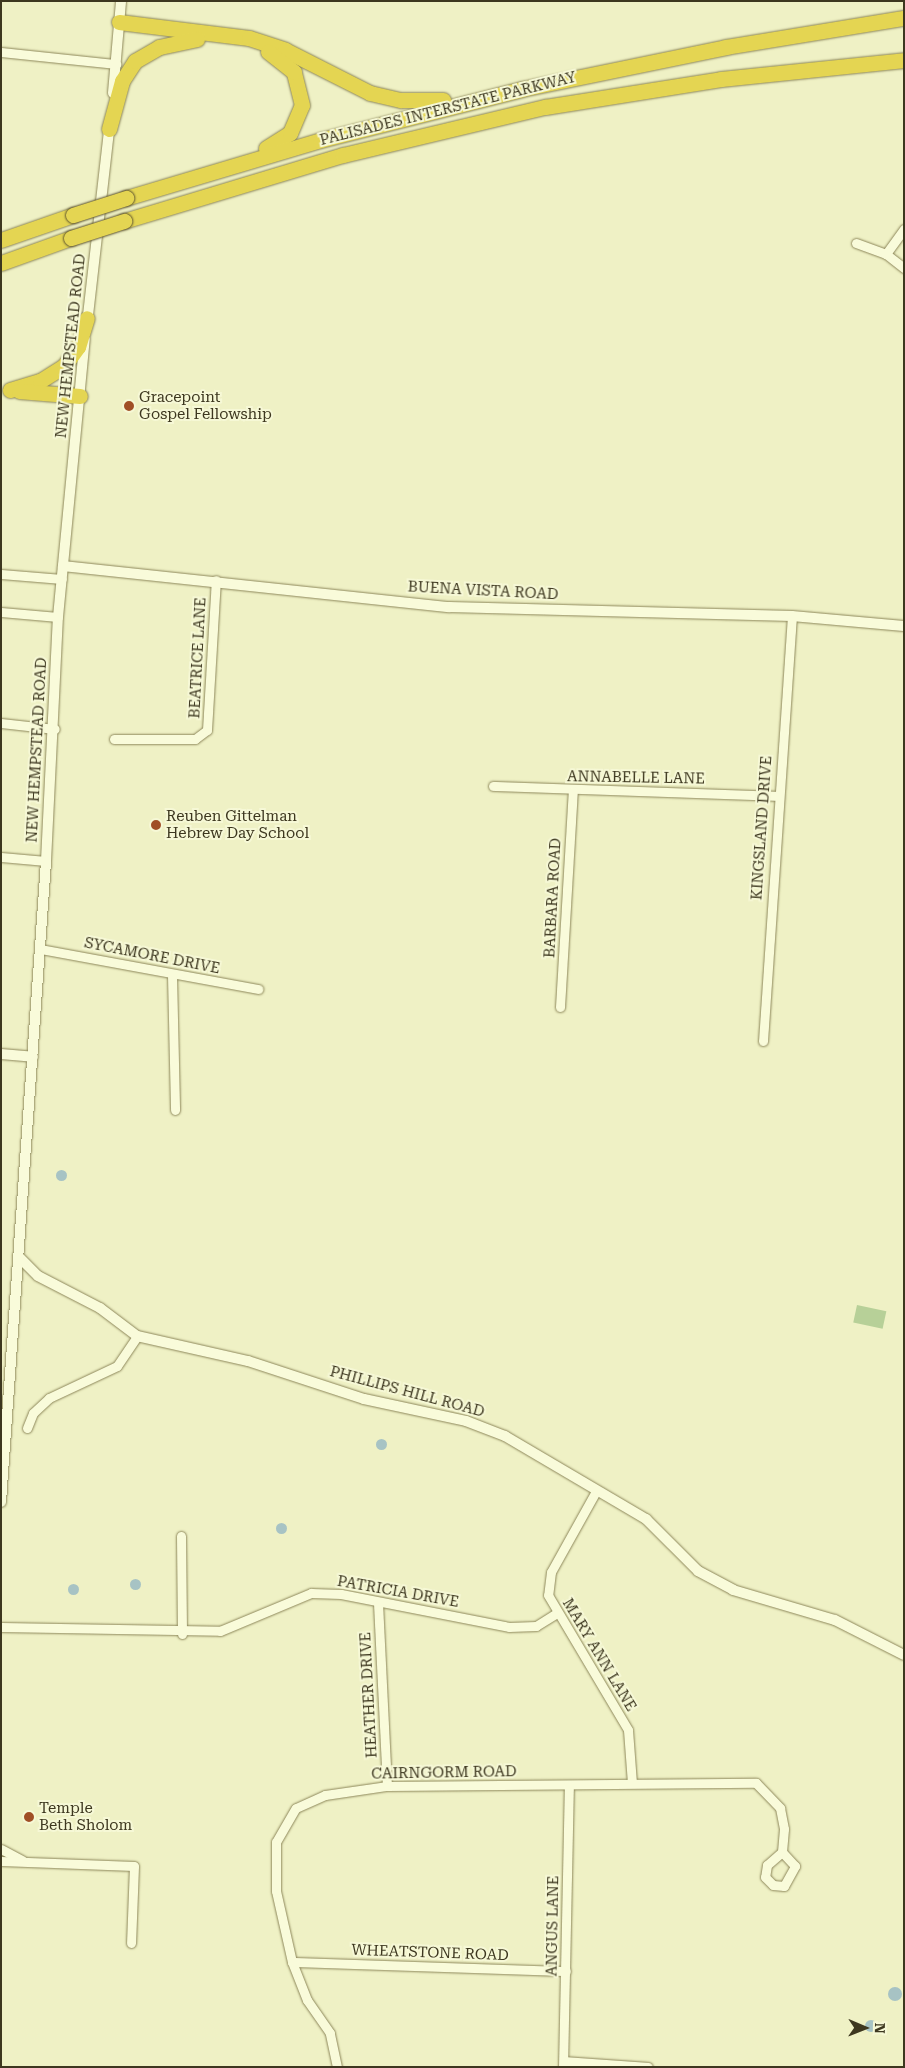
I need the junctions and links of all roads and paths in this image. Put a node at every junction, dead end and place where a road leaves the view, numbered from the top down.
1 (121, 1) edge
2 (904, 18) edge
3 (119, 26) junction
4 (197, 39) junction
5 (1, 52) edge
6 (904, 60) edge
7 (116, 64) junction
8 (551, 82) junction
9 (109, 129) junction
10 (149, 190) junction
11 (904, 229) edge
12 (1, 240) edge
13 (856, 243) dead end
14 (886, 254) junction
15 (2, 263) edge
16 (904, 268) edge
17 (87, 318) junction
18 (4, 392) edge
19 (80, 400) junction
20 (63, 566) junction
21 (1, 574) edge
22 (62, 579) junction
23 (216, 580) junction
24 (1, 612) edge
25 (792, 616) junction
26 (58, 617) junction
27 (904, 626) edge
28 (1, 723) edge
29 (55, 729) junction
30 (114, 738) dead end
31 (493, 786) dead end
32 (573, 791) junction
33 (777, 796) junction
34 (1, 857) edge
35 (46, 861) junction
36 (40, 949) junction
37 (172, 975) junction
38 (258, 989) dead end
39 (560, 1007) dead end
40 (763, 1042) dead end
41 (1, 1054) edge
42 (33, 1057) junction
43 (175, 1110) dead end
44 (20, 1258) junction
45 (137, 1336) junction
46 (27, 1428) dead end
47 (595, 1493) junction
48 (1, 1502) edge
49 (181, 1536) dead end
50 (378, 1603) junction
51 (555, 1614) junction
52 (1, 1627) edge
53 (182, 1634) junction
54 (904, 1655) edge
55 (632, 1783) junction
56 (569, 1785) junction
57 (387, 1786) junction
58 (1, 1849) edge
59 (782, 1852) dead end
60 (1, 1861) edge
61 (27, 1862) junction
62 (131, 1943) dead end
63 (292, 1962) junction
64 (566, 1971) junction
65 (564, 2064) edge
66 (336, 2067) edge
67 (648, 2067) edge

1 - 3 street, NEW HEMPSTEAD ROAD
2 - 8 highway, PALISADES INTERSTATE PARKWAY
3 - 4 highway
3 - 7 street, NEW HEMPSTEAD ROAD
3 - 8 highway
4 - 9 highway
4 - 10 highway
5 - 7 street
6 - 15 highway, PALISADES INTERSTATE PARKWAY, bridge
7 - 9 street, NEW HEMPSTEAD ROAD
8 - 10 highway, PALISADES INTERSTATE PARKWAY
9 - 17 street, NEW HEMPSTEAD ROAD
10 - 12 highway, PALISADES INTERSTATE PARKWAY, bridge
11 - 14 street
13 - 14 street
14 - 16 street
17 - 18 highway
17 - 19 street, NEW HEMPSTEAD ROAD
18 - 19 highway
19 - 20 street, NEW HEMPSTEAD ROAD
20 - 22 street, NEW HEMPSTEAD ROAD
20 - 23 street, BUENA VISTA ROAD
21 - 22 street
22 - 26 street, NEW HEMPSTEAD ROAD
23 - 25 street, BUENA VISTA ROAD
23 - 30 street, BEATRICE LANE
24 - 26 street
25 - 27 street, BUENA VISTA ROAD
25 - 33 street, KINGSLAND DRIVE
26 - 29 street, NEW HEMPSTEAD ROAD
28 - 29 street
29 - 35 street, NEW HEMPSTEAD ROAD
31 - 32 street, ANNABELLE LANE
32 - 33 street, ANNABELLE LANE
32 - 39 street, BARBARA ROAD
33 - 40 street, KINGSLAND DRIVE
34 - 35 street
35 - 36 street, NEW HEMPSTEAD ROAD
36 - 37 street, SYCAMORE DRIVE
36 - 42 street, NEW HEMPSTEAD ROAD
37 - 38 street, SYCAMORE DRIVE
37 - 43 street
41 - 42 street
42 - 44 street, NEW HEMPSTEAD ROAD
44 - 45 street, PHILLIPS HILL ROAD
44 - 48 street, NEW HEMPSTEAD ROAD
45 - 46 street
45 - 47 street, PHILLIPS HILL ROAD
47 - 51 street, MARY ANN LANE
47 - 54 street, PHILLIPS HILL ROAD
49 - 53 street
50 - 51 street, PATRICIA DRIVE
50 - 53 street, PATRICIA DRIVE
50 - 57 street, HEATHER DRIVE
51 - 55 street, MARY ANN LANE
52 - 53 street, PATRICIA DRIVE
55 - 56 street, CAIRNGORM ROAD
55 - 59 street, CAIRNGORM ROAD
56 - 57 street, CAIRNGORM ROAD
56 - 64 street, ANGUS LANE
57 - 63 street, CAIRNGORM ROAD
58 - 61 street
60 - 61 street
61 - 62 street
63 - 64 street, WHEATSTONE ROAD
63 - 66 street, CAIRNGORM ROAD
64 - 65 street, ANGUS LANE
65 - 67 street

